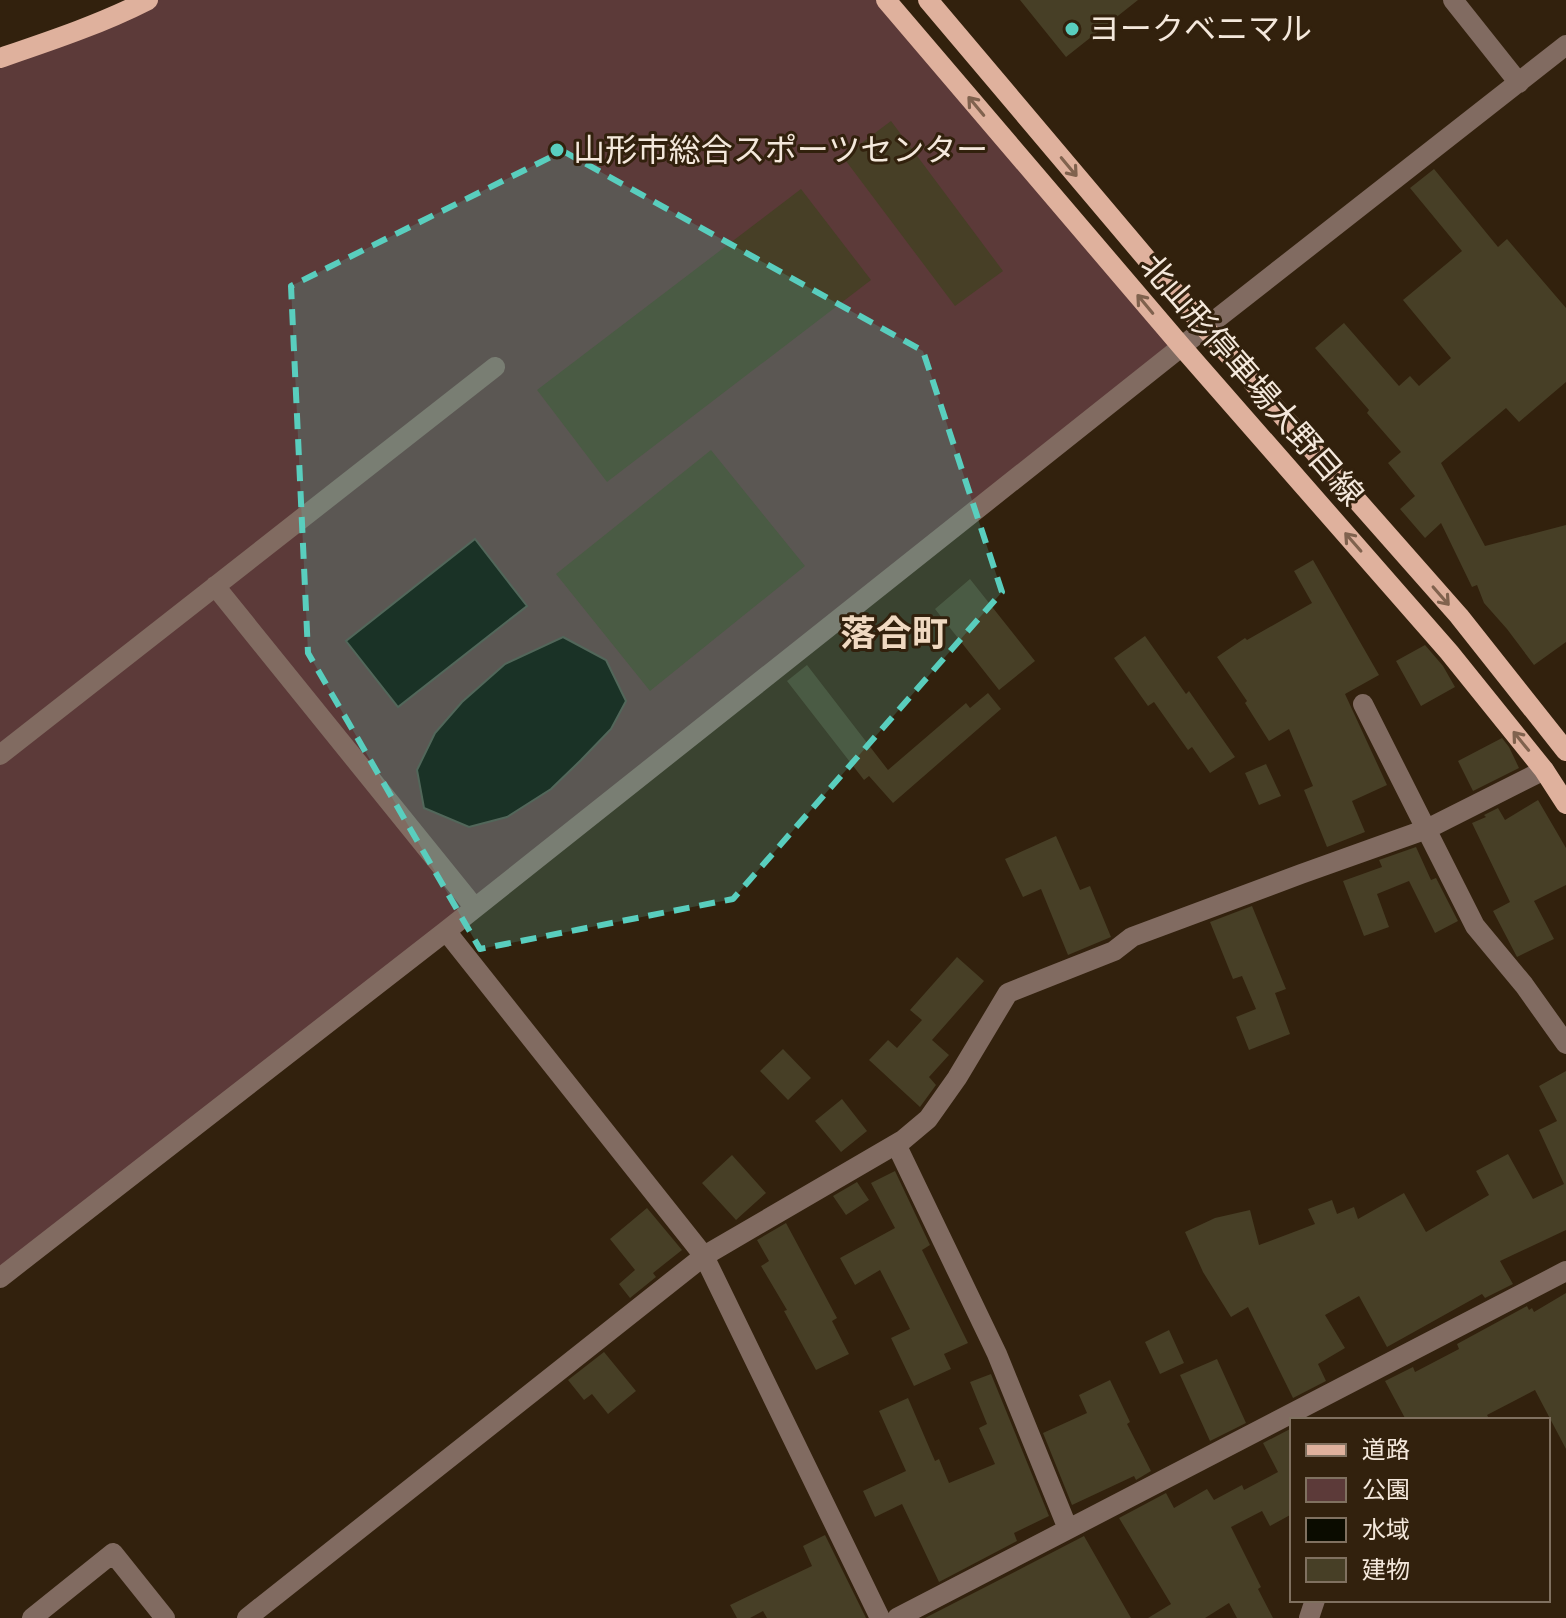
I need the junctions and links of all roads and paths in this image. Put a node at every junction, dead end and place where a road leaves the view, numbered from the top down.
1 (148, 0) edge
2 (886, 0) edge
3 (928, 0) edge
4 (1453, 0) edge
5 (1566, 45) edge
6 (0, 58) edge
7 (1519, 83) junction
8 (1205, 328) junction
9 (1182, 347) junction
10 (495, 367) dead end
11 (215, 586) junction
12 (1363, 704) dead end
13 (1566, 751) edge
14 (0, 755) edge
15 (1544, 770) junction
16 (1566, 804) edge
17 (1427, 829) junction
18 (475, 908) junction
19 (446, 931) junction
20 (1566, 1044) edge
21 (896, 1144) junction
22 (704, 1256) junction
23 (1566, 1271) edge
24 (0, 1278) edge
25 (1068, 1529) junction
26 (32, 1618) edge
27 (165, 1618) edge
28 (247, 1618) edge
29 (880, 1618) edge
30 (897, 1618) edge

1 - 6 main road
9 -> 2 main road, 北山形停車場大野目線
3 -> 8 main road, 北山形停車場大野目線
4 - 7 street
5 - 7 street
7 - 8 street
8 - 9 street
8 -> 13 main road, 北山形停車場大野目線
15 -> 9 main road, 北山形停車場大野目線
9 - 18 street
10 - 11 street
11 - 14 street
11 - 18 street
12 - 17 street
15 - 16 main road, 北山形停車場大野目線
15 - 17 street
17 - 20 street
17 - 21 street
18 - 19 street
19 - 22 street
19 - 24 street
21 - 22 street
21 - 25 street
22 - 28 street
22 - 29 street
23 - 25 street
25 - 30 street
26 - 27 street

